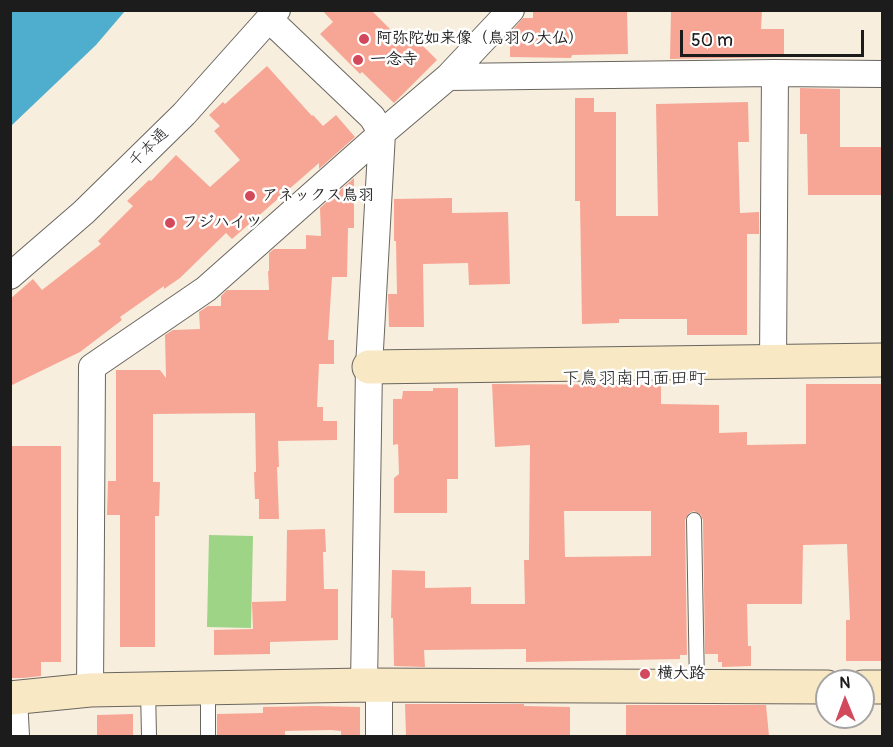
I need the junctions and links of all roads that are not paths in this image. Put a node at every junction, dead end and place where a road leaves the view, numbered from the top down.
1 (511, 10) edge
2 (274, 15) edge
3 (776, 73) junction
4 (882, 74) edge
5 (448, 77) junction
6 (382, 133) junction
7 (10, 276) edge
8 (882, 360) edge
9 (773, 362) junction
10 (369, 368) junction
11 (694, 520) dead end
12 (372, 685) junction
13 (697, 686) junction
14 (815, 687) edge
15 (208, 688) junction
16 (148, 689) junction
17 (90, 690) junction
18 (12, 698) edge
19 (16, 736) edge
20 (149, 736) edge
21 (208, 736) edge
22 (379, 736) edge

1 - 5 street
2 - 6 street
2 - 7 street, 千本通
3 - 4 street
3 - 5 street
3 - 9 street
5 - 6 street
6 - 10 street
6 - 17 street
8 - 9 street
9 - 10 street
10 - 12 street
11 - 13 lane
12 - 13 street
12 - 15 street
12 - 22 street
13 - 14 street
15 - 16 street
15 - 21 lane
16 - 17 street
16 - 20 lane
17 - 18 street
18 - 19 street

